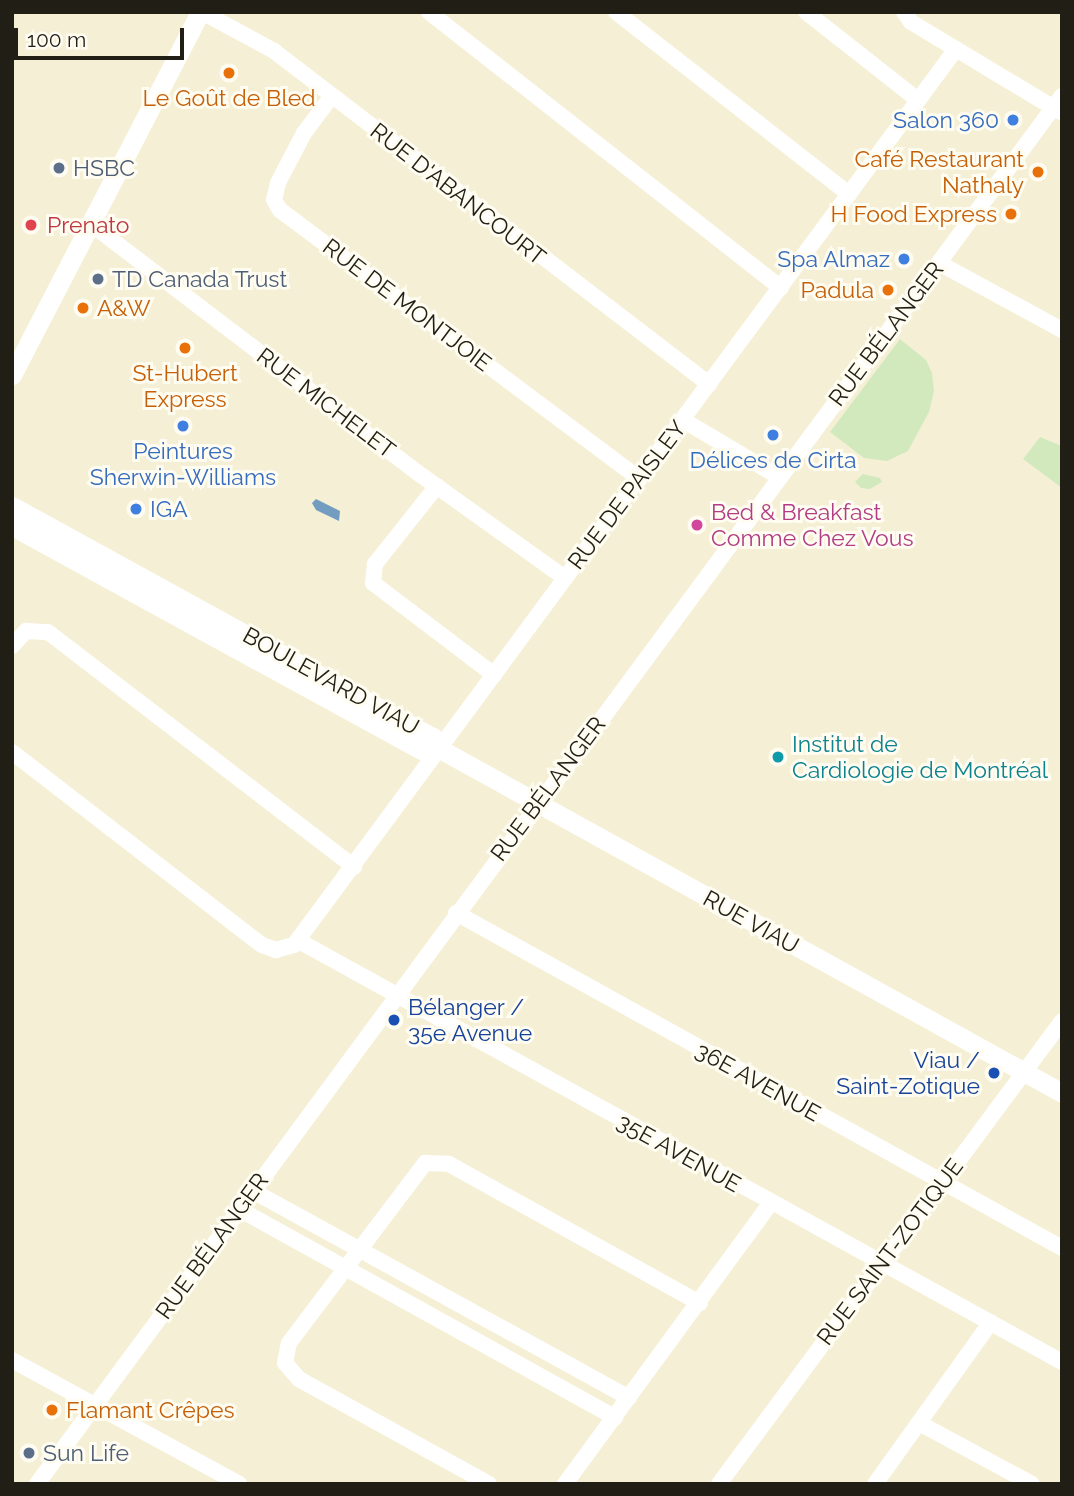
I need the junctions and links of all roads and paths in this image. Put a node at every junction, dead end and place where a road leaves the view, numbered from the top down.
1 (201, 12) edge
2 (616, 12) edge
3 (806, 12) edge
4 (904, 12) edge
5 (431, 13) edge
6 (956, 49) junction
7 (332, 96) junction
8 (918, 100) junction
9 (1059, 105) edge
10 (849, 194) junction
11 (90, 224) junction
12 (939, 263) junction
13 (780, 288) junction
14 (1062, 330) edge
15 (12, 376) edge
16 (709, 384) junction
17 (683, 420) junction
18 (779, 477) junction
19 (639, 479) junction
20 (437, 486) junction
21 (12, 506) edge
22 (12, 526) edge
23 (565, 578) junction
24 (12, 646) edge
25 (495, 675) junction
26 (440, 749) junction
27 (12, 752) edge
28 (538, 803) junction
29 (354, 867) junction
30 (456, 913) junction
31 (299, 941) junction
32 (396, 996) junction
33 (1062, 1021) edge
34 (1023, 1072) junction
35 (1062, 1093) edge
36 (942, 1183) junction
37 (253, 1191) junction
38 (770, 1203) junction
39 (239, 1209) junction
40 (1062, 1248) edge
41 (358, 1250) junction
42 (881, 1262) junction
43 (344, 1268) junction
44 (699, 1303) junction
45 (991, 1322) junction
46 (12, 1360) edge
47 (1062, 1362) edge
48 (629, 1398) junction
49 (96, 1404) junction
50 (615, 1416) junction
51 (919, 1423) junction
52 (37, 1484) edge
53 (239, 1484) edge
54 (489, 1484) edge
55 (565, 1484) edge
56 (719, 1484) edge
57 (875, 1484) edge
58 (1032, 1484) edge

1 - 7 street, RUE D'ABANCOURT
1 - 11 main road
2 - 10 street
3 - 8 street
4 - 6 street
5 - 13 street
6 - 8 street, RUE DE PAISLEY
6 - 9 street
7 - 16 street, RUE D'ABANCOURT
7 - 19 street, RUE DE MONTJOIE
8 - 10 street, RUE DE PAISLEY
9 - 12 street, RUE BÉLANGER
10 - 13 street, RUE DE PAISLEY
11 - 15 main road
11 - 20 street, RUE MICHELET
12 - 14 street
12 - 18 street, RUE BÉLANGER
13 - 16 street, RUE DE PAISLEY
16 - 17 street, RUE DE PAISLEY
17 - 18 street
17 - 19 street, RUE DE PAISLEY
18 - 28 street, RUE BÉLANGER
19 - 23 street, RUE DE PAISLEY
20 - 23 street, RUE MICHELET
20 - 25 street
21 - 26 main road, BOULEVARD VIAU
22 - 26 main road, BOULEVARD VIAU
23 - 25 street, RUE DE PAISLEY
24 - 29 street
25 - 26 street, RUE DE PAISLEY
26 - 28 main road, RUE VIAU
26 - 29 street, RUE DE PAISLEY
27 - 31 street
28 - 30 street, RUE BÉLANGER
28 - 34 main road, RUE VIAU
29 - 31 street, RUE DE PAISLEY
30 - 32 street, RUE BÉLANGER
30 - 36 street, 36E AVENUE
31 - 32 street, 35E AVENUE
32 - 37 street, RUE BÉLANGER
32 - 38 street, 35E AVENUE
33 - 34 street, RUE SAINT-ZOTIQUE
34 - 35 main road, RUE VIAU
34 - 36 street, RUE SAINT-ZOTIQUE
36 - 40 street, 36E AVENUE
36 - 42 street, RUE SAINT-ZOTIQUE
37 - 39 street, RUE BÉLANGER
37 - 41 street
38 - 42 street, 35E AVENUE
38 - 44 street
39 - 43 street
39 - 49 street, RUE BÉLANGER
41 - 43 street
41 - 44 street
41 - 48 street
42 - 45 street, 35E AVENUE
42 - 56 street, RUE SAINT-ZOTIQUE
43 - 50 street
43 - 54 street
44 - 48 street
45 - 47 street, 35E AVENUE
45 - 51 street
46 - 49 street
48 - 50 street
49 - 52 street, RUE BÉLANGER
49 - 53 street
50 - 55 street
51 - 57 street
51 - 58 street

